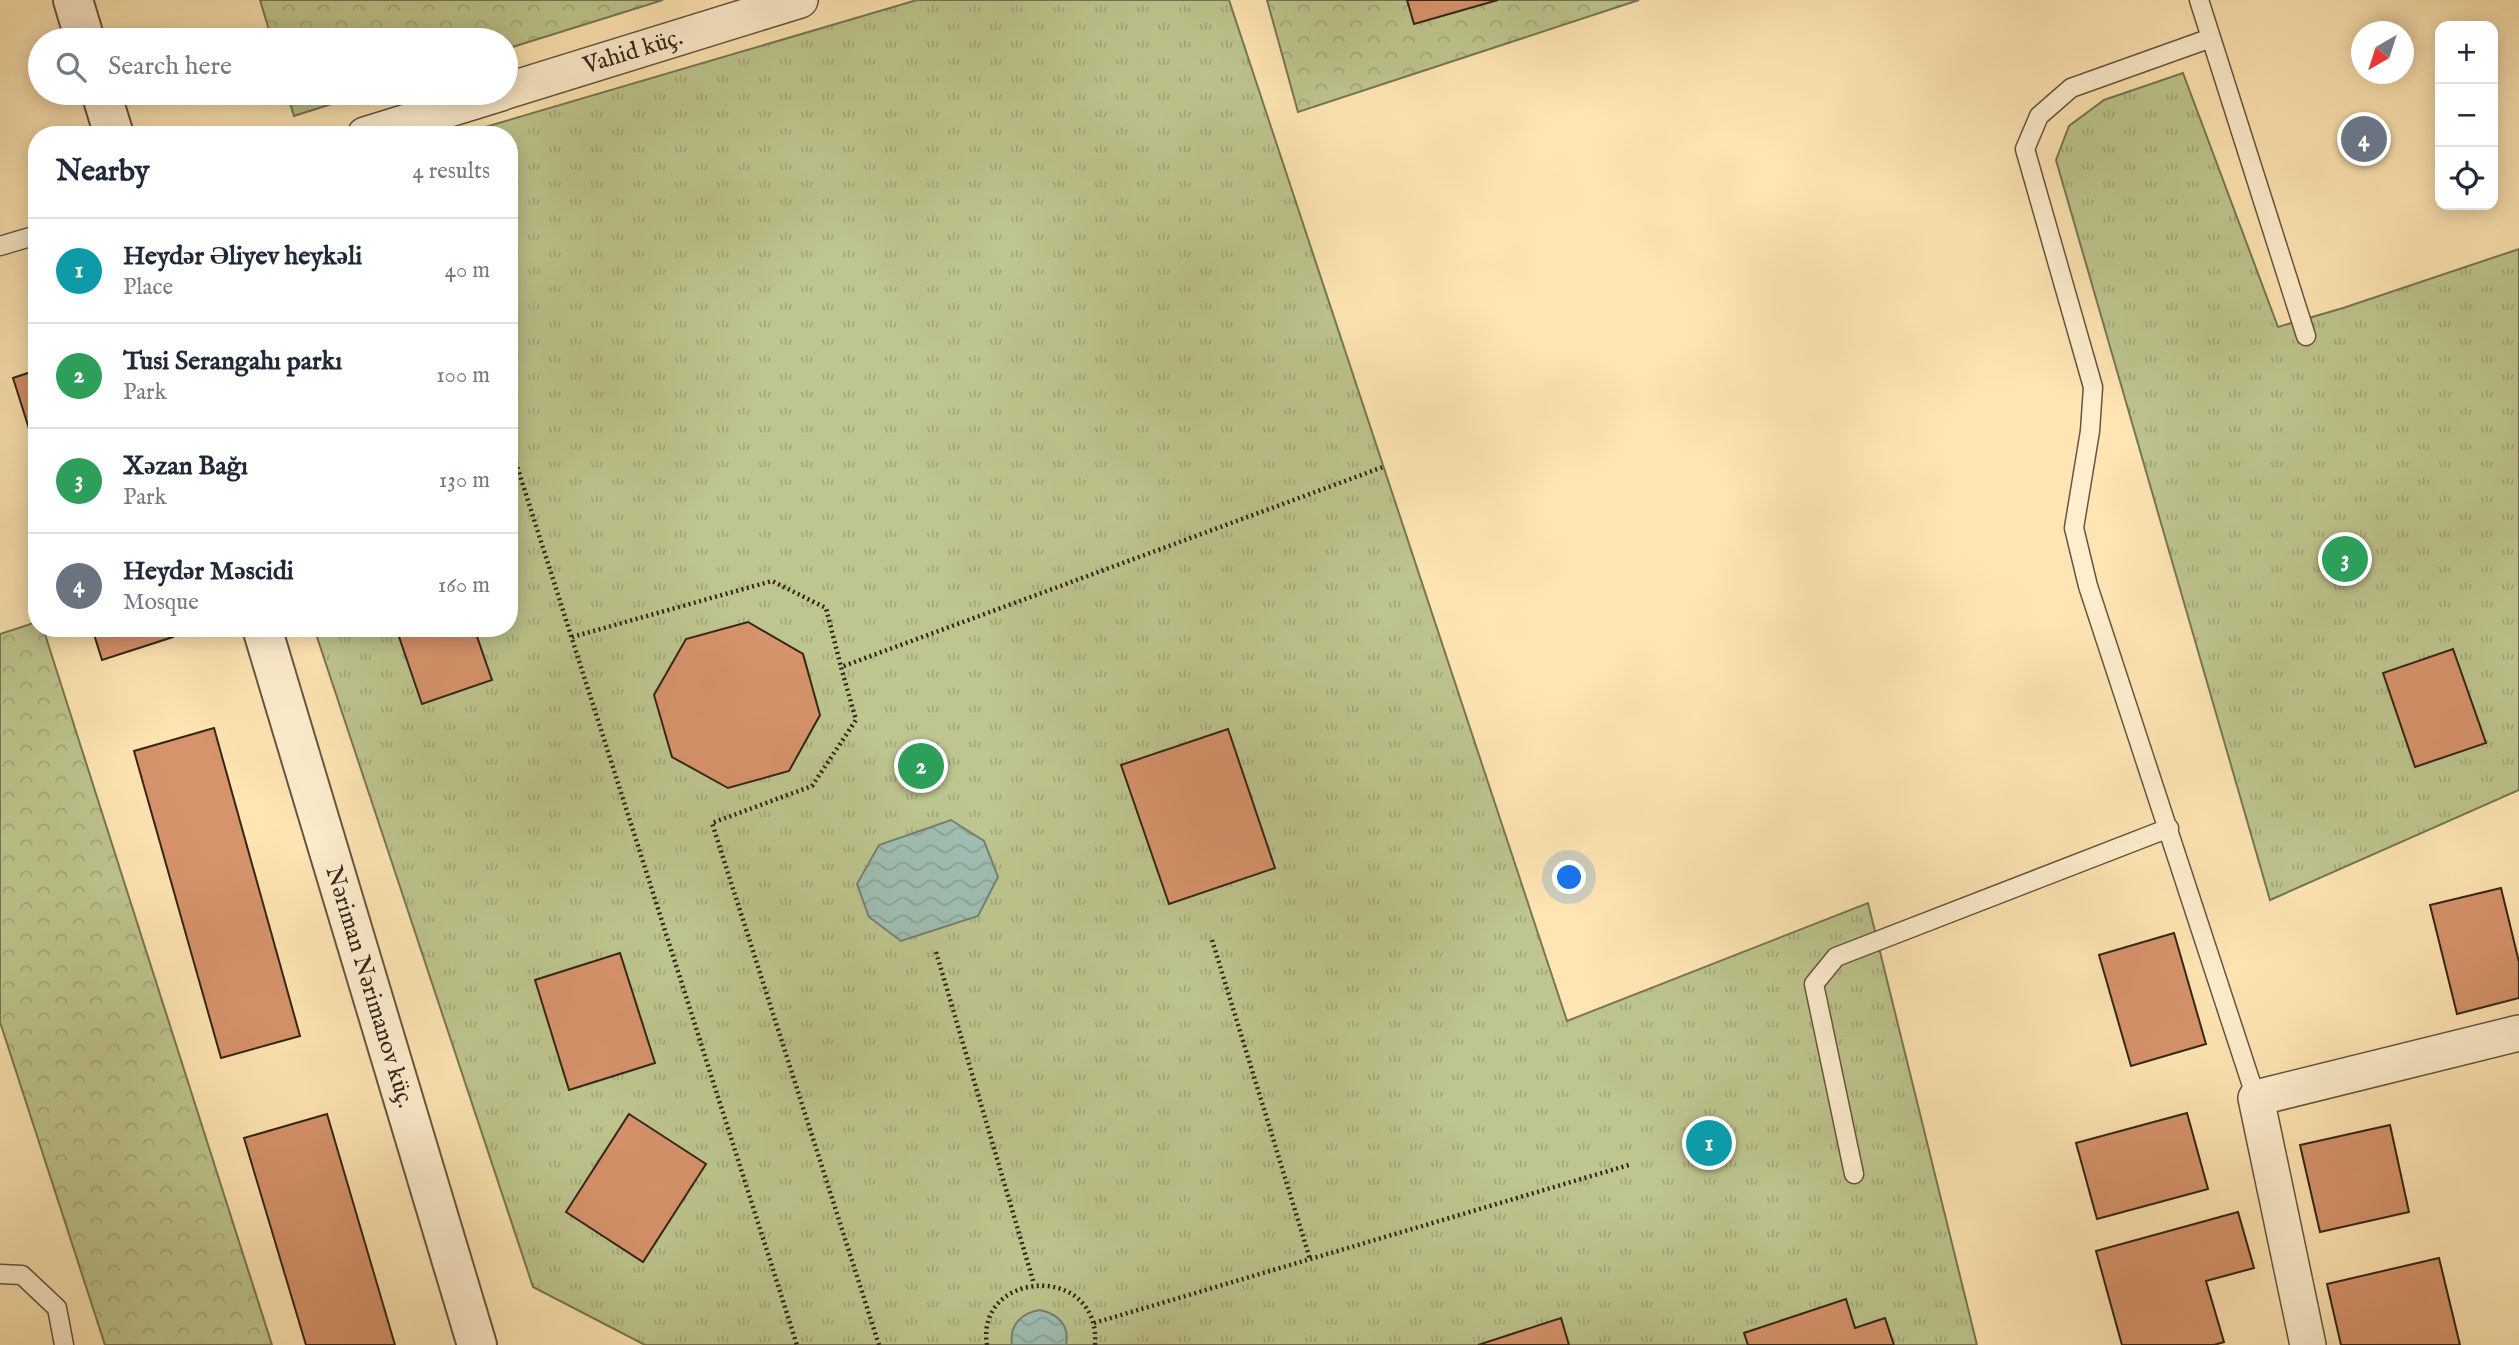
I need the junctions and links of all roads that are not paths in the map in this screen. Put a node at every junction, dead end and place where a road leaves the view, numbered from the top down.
1 (73, 0) edge
2 (800, 0) edge
3 (2199, 0) edge
4 (81, 28) edge
5 (2211, 38) junction
6 (518, 87) edge
7 (105, 105) edge
8 (462, 105) edge
9 (111, 126) edge
10 (394, 126) edge
11 (28, 238) edge
12 (0, 246) edge
13 (2306, 336) dead end
14 (265, 637) edge
15 (2169, 828) junction
16 (2519, 1033) edge
17 (2256, 1098) junction
18 (1854, 1174) dead end
19 (0, 1274) edge
20 (64, 1345) edge
21 (477, 1345) edge
22 (2308, 1345) edge

1 - 4 street
2 - 6 street, Vahid küç.
3 - 5 lane
5 - 13 lane
5 - 15 lane
7 - 9 street
8 - 10 street
11 - 12 lane
14 - 21 street, Nəriman Nərimanov küç.
15 - 17 lane
15 - 18 lane
16 - 17 street
17 - 22 street
19 - 20 lane

